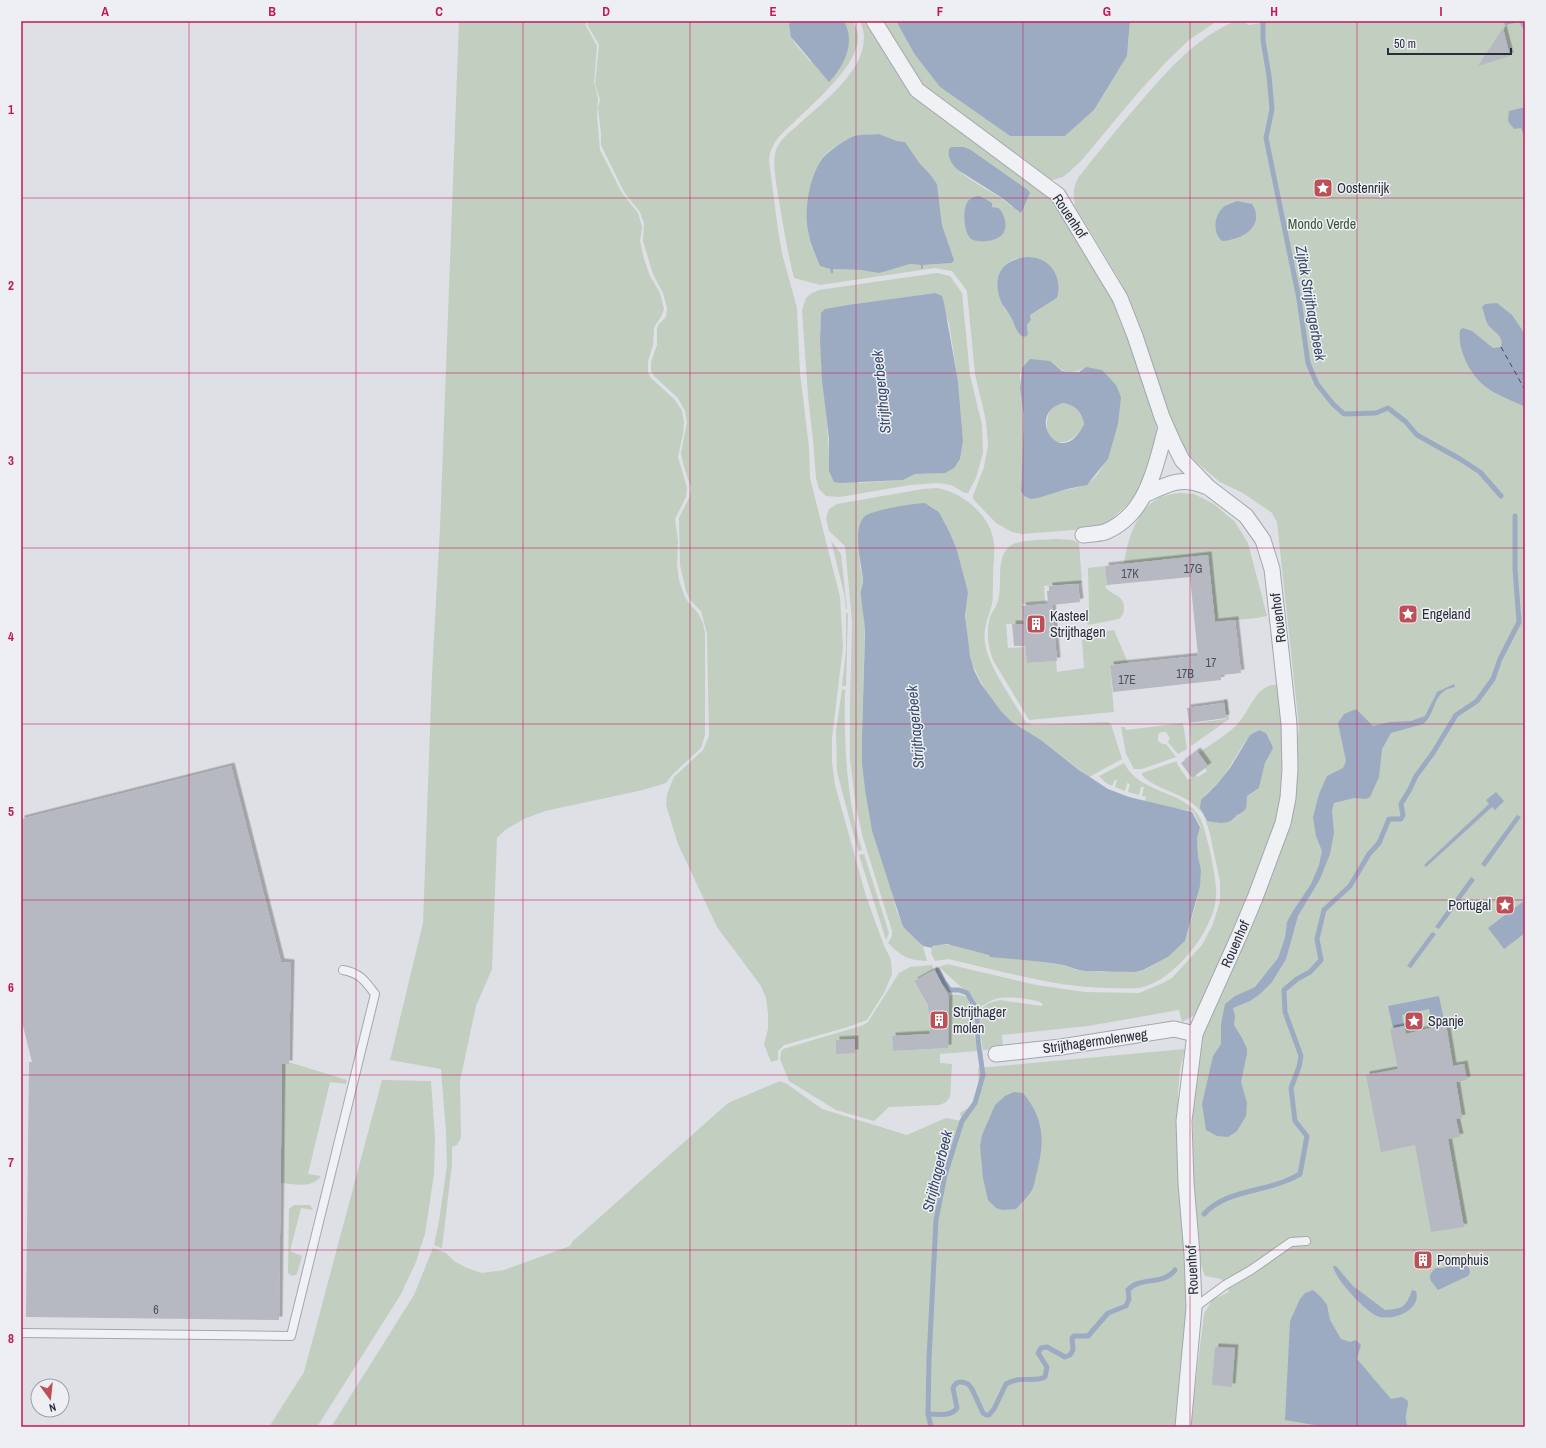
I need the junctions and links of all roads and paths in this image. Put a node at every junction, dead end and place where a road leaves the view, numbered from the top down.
1 (874, 21) edge
2 (1166, 427) junction
3 (1208, 487) junction
4 (1144, 495) junction
5 (1083, 535) dead end
6 (343, 970) dead end
7 (1194, 1034) junction
8 (996, 1054) dead end
9 (1306, 1241) dead end
10 (1194, 1308) junction
11 (21, 1333) edge
12 (1183, 1427) edge

1 - 2 street, Rouenhof
2 - 3 street, Rouenhof
2 - 4 street
3 - 4 street, Rouenhof
3 - 7 street, Rouenhof
4 - 5 street
6 - 11 lane
7 - 8 street, Strijthagermolenweg
7 - 10 street, Rouenhof
9 - 10 lane
10 - 12 street, Rouenhof

